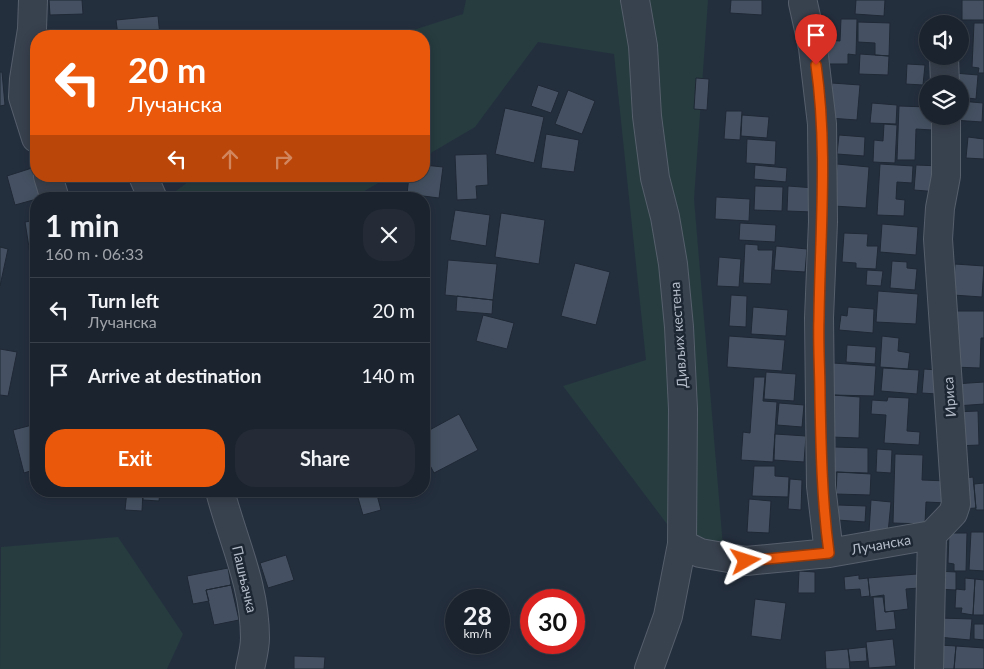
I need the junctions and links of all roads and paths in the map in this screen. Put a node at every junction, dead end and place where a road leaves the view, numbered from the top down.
1 (33, 0) edge
2 (635, 0) edge
3 (803, 3) dead end
4 (32, 30) edge
5 (30, 42) edge
6 (30, 119) edge
7 (946, 125) edge
8 (222, 497) edge
9 (932, 535) junction
10 (682, 544) junction
11 (829, 553) junction
12 (250, 669) edge
13 (649, 669) edge
14 (929, 669) edge

1 - 4 street
2 - 10 street, Дивљих кестена
3 - 11 street
5 - 6 street
7 - 9 street, Ириса
8 - 12 street, Пашњачка
9 - 11 street, Лучанска
9 - 14 street
10 - 11 street, Лучанска
10 - 13 street, Дивљих кестена

